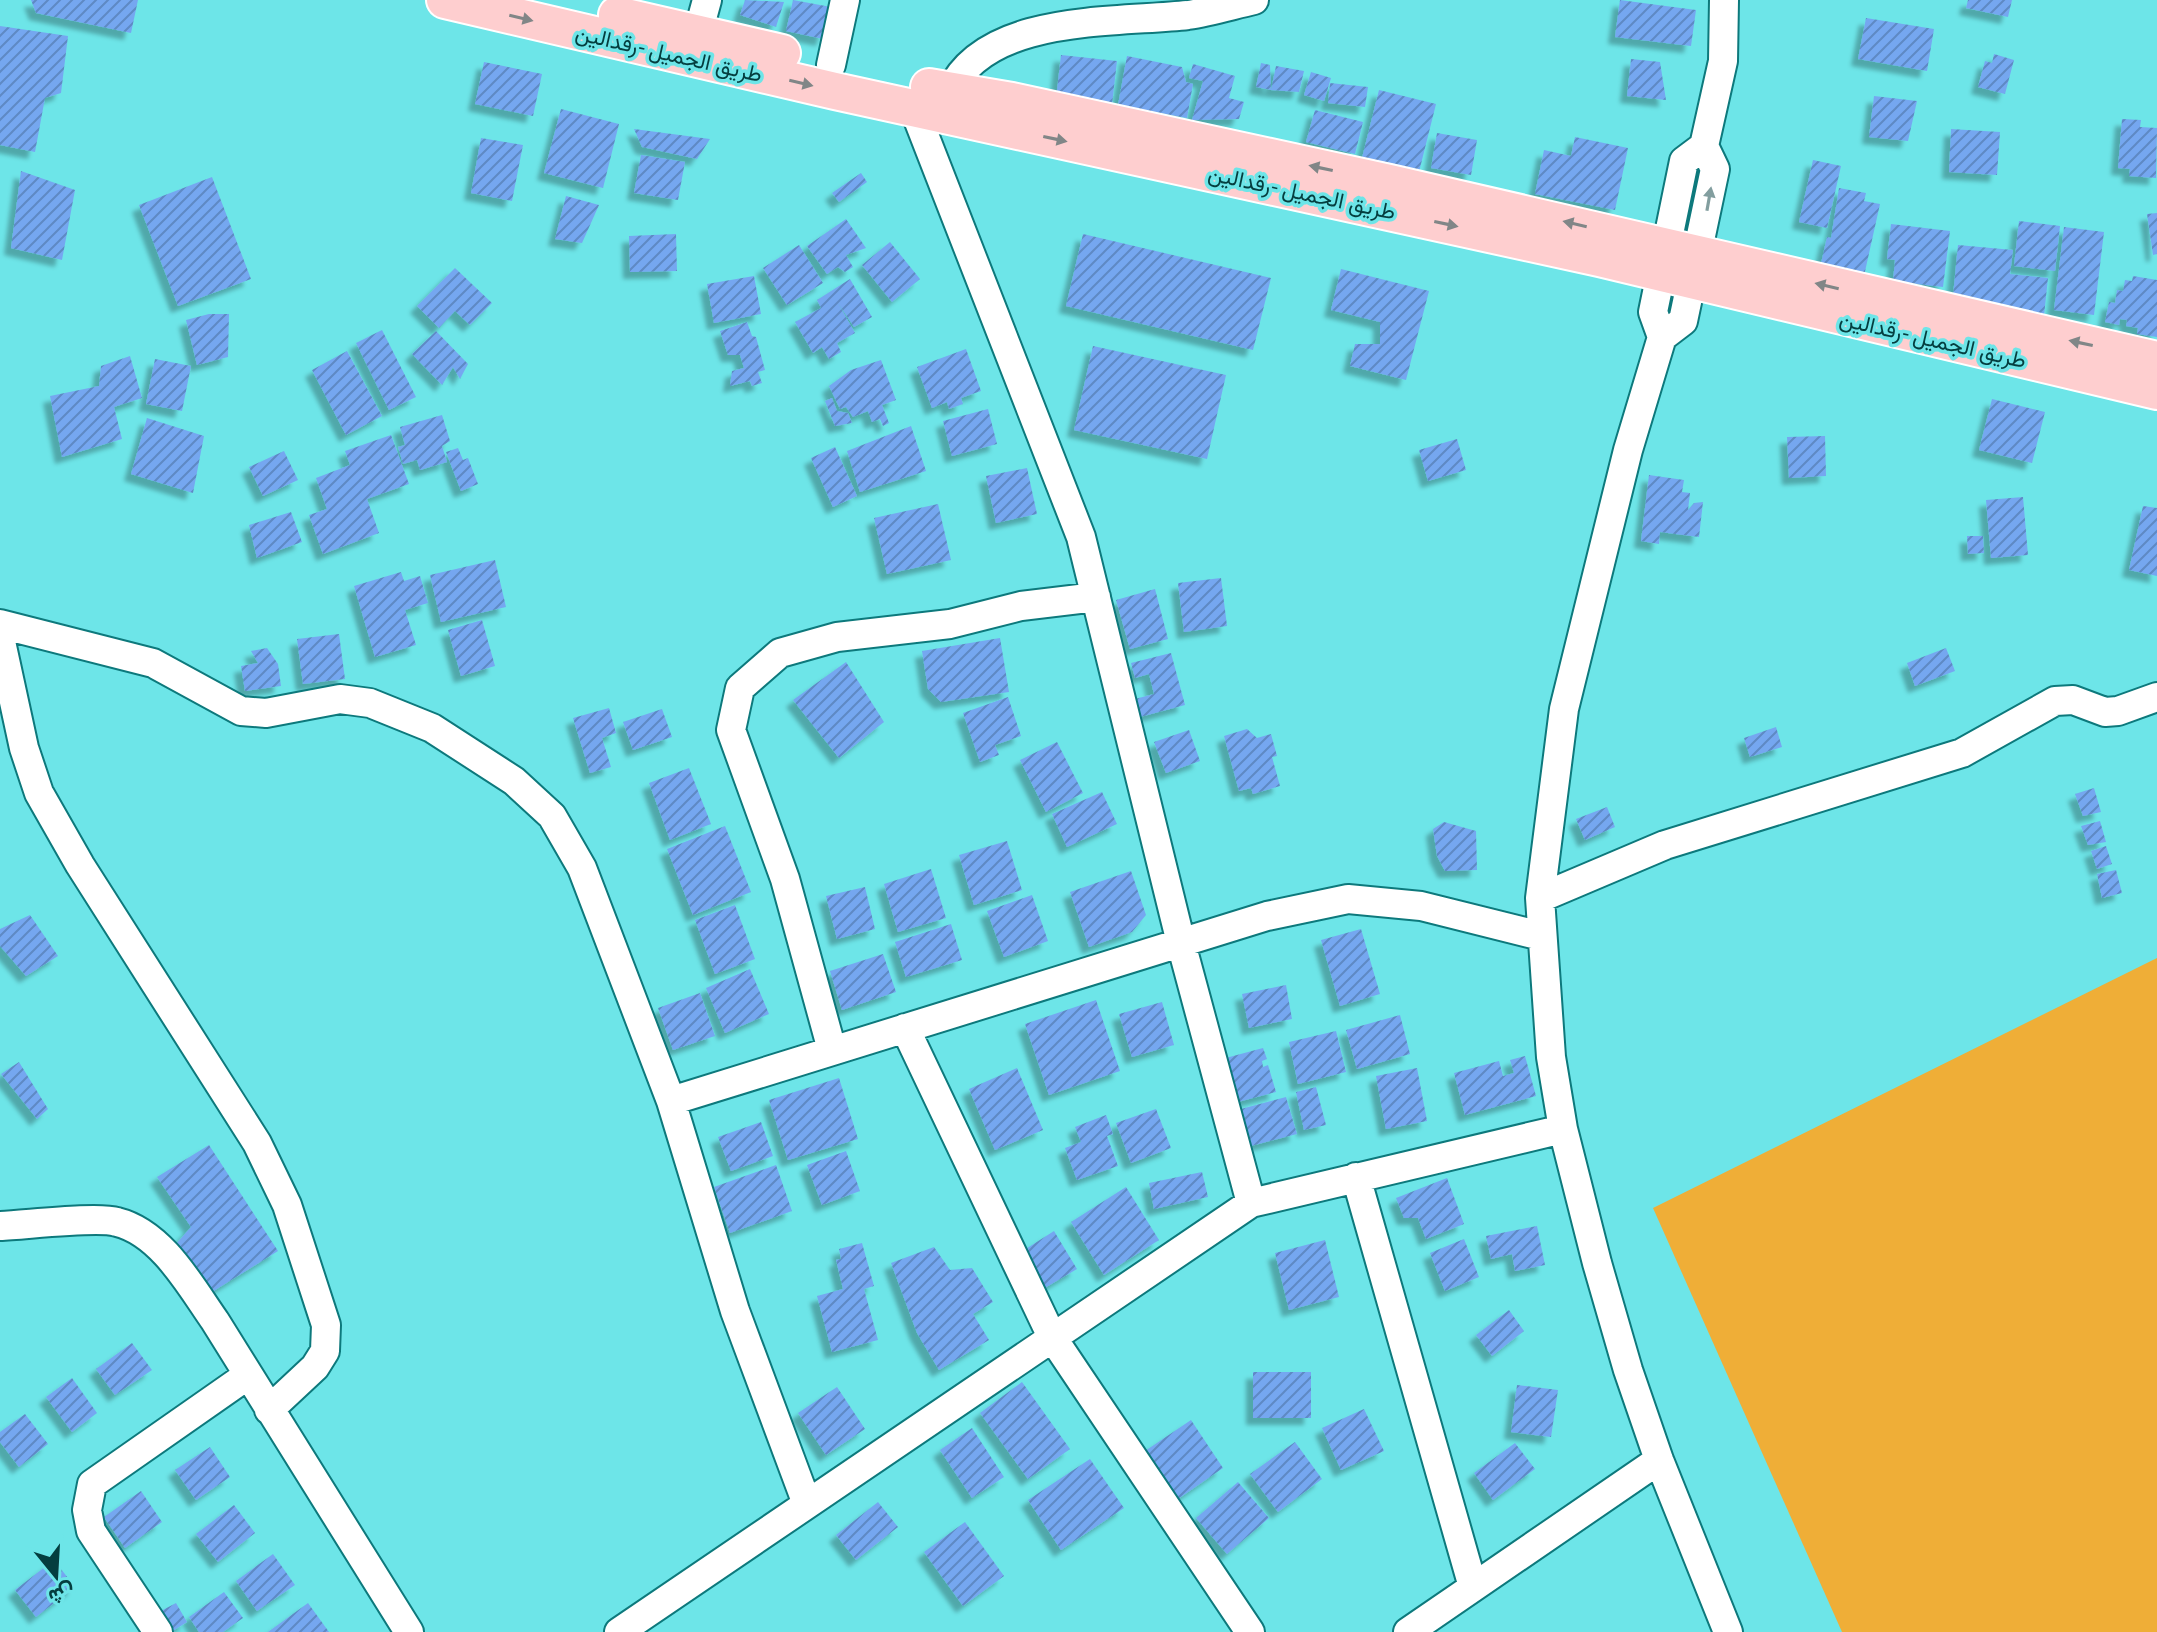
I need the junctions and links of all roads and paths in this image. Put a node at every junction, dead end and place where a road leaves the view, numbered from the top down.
1 (445, 0) edge
2 (551, 0) edge
3 (845, 0) edge
4 (1254, 0) edge
5 (1724, 0) edge
6 (1190, 7) edge
7 (702, 17) edge
8 (831, 65) junction
9 (950, 92) junction
10 (914, 109) junction
11 (1679, 264) junction
12 (2157, 360) edge
13 (2157, 391) edge
14 (1096, 597) junction
15 (0, 624) edge
16 (0, 637) edge
17 (2157, 697) edge
18 (1540, 898) junction
19 (1541, 936) junction
20 (1181, 943) junction
21 (905, 1028) junction
22 (832, 1050) junction
23 (671, 1101) junction
24 (1563, 1129) junction
25 (1356, 1177) junction
26 (1251, 1203) junction
27 (0, 1226) edge
28 (1052, 1337) junction
29 (248, 1375) junction
30 (269, 1410) junction
31 (1659, 1460) junction
32 (807, 1504) junction
33 (1473, 1587) junction
34 (158, 1632) edge
35 (409, 1632) edge
36 (619, 1632) edge
37 (1250, 1632) edge
38 (1408, 1632) edge
39 (1728, 1632) edge

1 -> 10 main road, طريق الجميل -رقدالين
2 - 7 main road, طريق الجميل -رقدالين
3 - 8 street
4 - 6 street
5 - 11 street
6 - 9 street
7 - 8 main road, طريق الجميل -رقدالين
8 - 9 main road, طريق الجميل -رقدالين
11 -> 9 main road, طريق الجميل -رقدالين
10 -> 11 main road, طريق الجميل -رقدالين
10 - 14 street
12 -> 11 main road, طريق الجميل -رقدالين
11 - 13 main road, طريق الجميل -رقدالين
11 - 18 street
14 - 20 street
14 - 22 street
15 - 23 street
16 - 30 street
17 - 18 street
18 - 19 street
19 - 20 street
19 - 24 street
20 - 21 street
20 - 26 street
21 - 22 street
21 - 28 street
22 - 23 street
23 - 32 street
24 - 25 street
24 - 31 street
25 - 26 street
25 - 33 street
26 - 28 street
27 - 29 street
28 - 32 street
28 - 37 street
29 - 30 street
29 - 34 street
30 - 35 street
31 - 33 street
31 - 39 street
32 - 36 street
33 - 38 street

